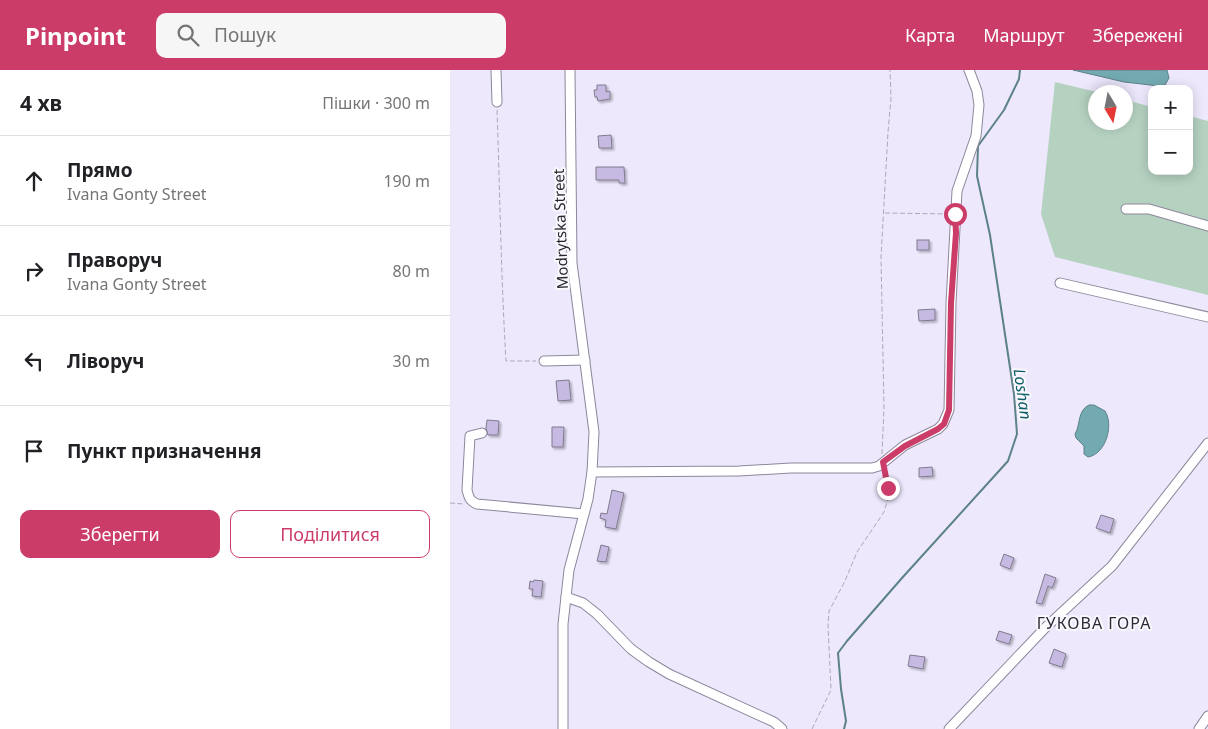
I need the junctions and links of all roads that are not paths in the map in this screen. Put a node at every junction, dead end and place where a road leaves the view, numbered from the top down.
1 (496, 70) edge
2 (570, 70) edge
3 (969, 70) edge
4 (496, 102) road end
5 (1126, 209) dead end
6 (1208, 226) edge
7 (1060, 283) dead end
8 (1208, 317) edge
9 (544, 360) road end
10 (585, 360) junction
11 (482, 433) dead end
12 (1208, 443) edge
13 (592, 472) junction
14 (584, 514) junction
15 (566, 597) junction
16 (1208, 716) edge
17 (563, 729) edge
18 (782, 729) edge
19 (949, 729) edge
20 (1198, 729) edge

1 - 4 street
2 - 10 street, Modrytska Street
3 - 13 street
5 - 6 street
7 - 8 street
9 - 10 street
10 - 13 street, Modrytska Street
11 - 14 street
12 - 19 street
13 - 14 street, Modrytska Street
14 - 15 street, Modrytska Street
15 - 17 street, Modrytska Street
15 - 18 street
16 - 20 street

